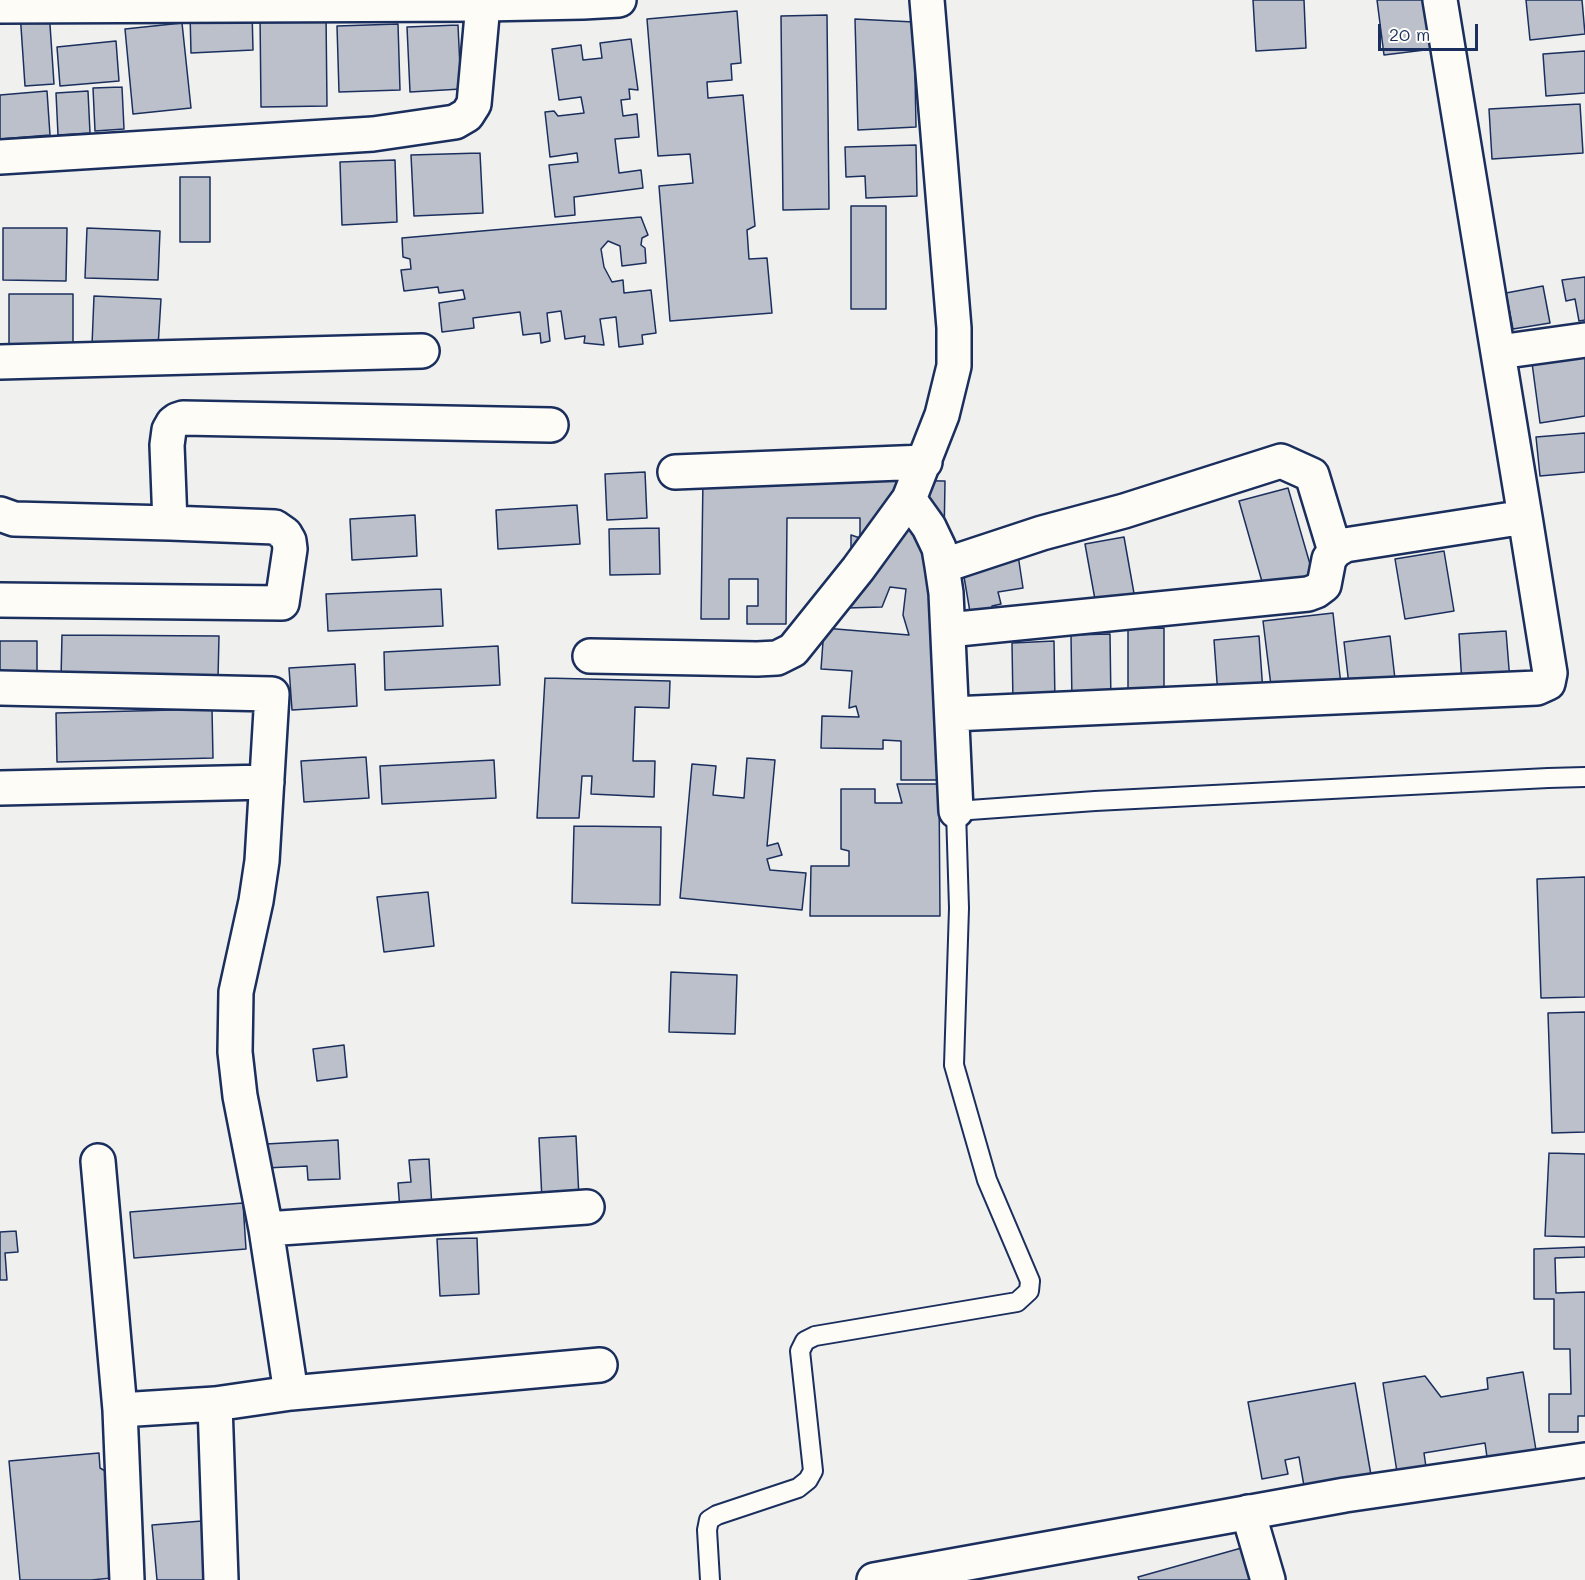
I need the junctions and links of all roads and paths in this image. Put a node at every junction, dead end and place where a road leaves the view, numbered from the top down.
1 (619, 0) edge
2 (927, 0) edge
3 (1440, 0) edge
4 (483, 2) edge
5 (70, 3) edge
6 (0, 6) edge
7 (0, 157) edge
8 (1585, 340) edge
9 (422, 351) dead end
10 (1499, 352) junction
11 (0, 363) edge
12 (551, 425) dead end
13 (925, 462) junction
14 (675, 472) dead end
15 (909, 499) junction
16 (0, 514) edge
17 (1525, 517) junction
18 (170, 523) junction
19 (1335, 551) junction
20 (942, 566) junction
21 (0, 600) edge
22 (948, 630) junction
23 (590, 656) dead end
24 (0, 688) edge
25 (952, 714) junction
26 (1585, 777) edge
27 (267, 782) junction
28 (0, 788) edge
29 (956, 810) junction
30 (99, 1161) dead end
31 (587, 1207) dead end
32 (266, 1229) junction
33 (600, 1365) dead end
34 (291, 1393) junction
35 (215, 1404) junction
36 (120, 1410) junction
37 (1585, 1460) edge
38 (1248, 1512) junction
39 (127, 1580) edge
40 (221, 1580) edge
41 (710, 1580) edge
42 (874, 1580) edge
43 (1268, 1580) edge

1 - 4 street
2 - 13 street
3 - 10 street
4 - 5 street
4 - 7 street
5 - 6 street
8 - 10 street
9 - 11 street
10 - 17 street
12 - 18 street
13 - 14 street
13 - 15 street
15 - 20 street
15 - 23 street
16 - 18 street
17 - 19 street
17 - 25 street
18 - 21 street
19 - 20 street
19 - 22 street
20 - 22 street
22 - 25 street
24 - 27 street
25 - 29 street
26 - 29 lane
27 - 28 street
27 - 32 street
29 - 41 lane
30 - 36 street
31 - 32 street
32 - 34 street
33 - 34 street
34 - 35 street
35 - 36 street
35 - 40 street
36 - 39 street
37 - 38 street
38 - 42 street
38 - 43 street

